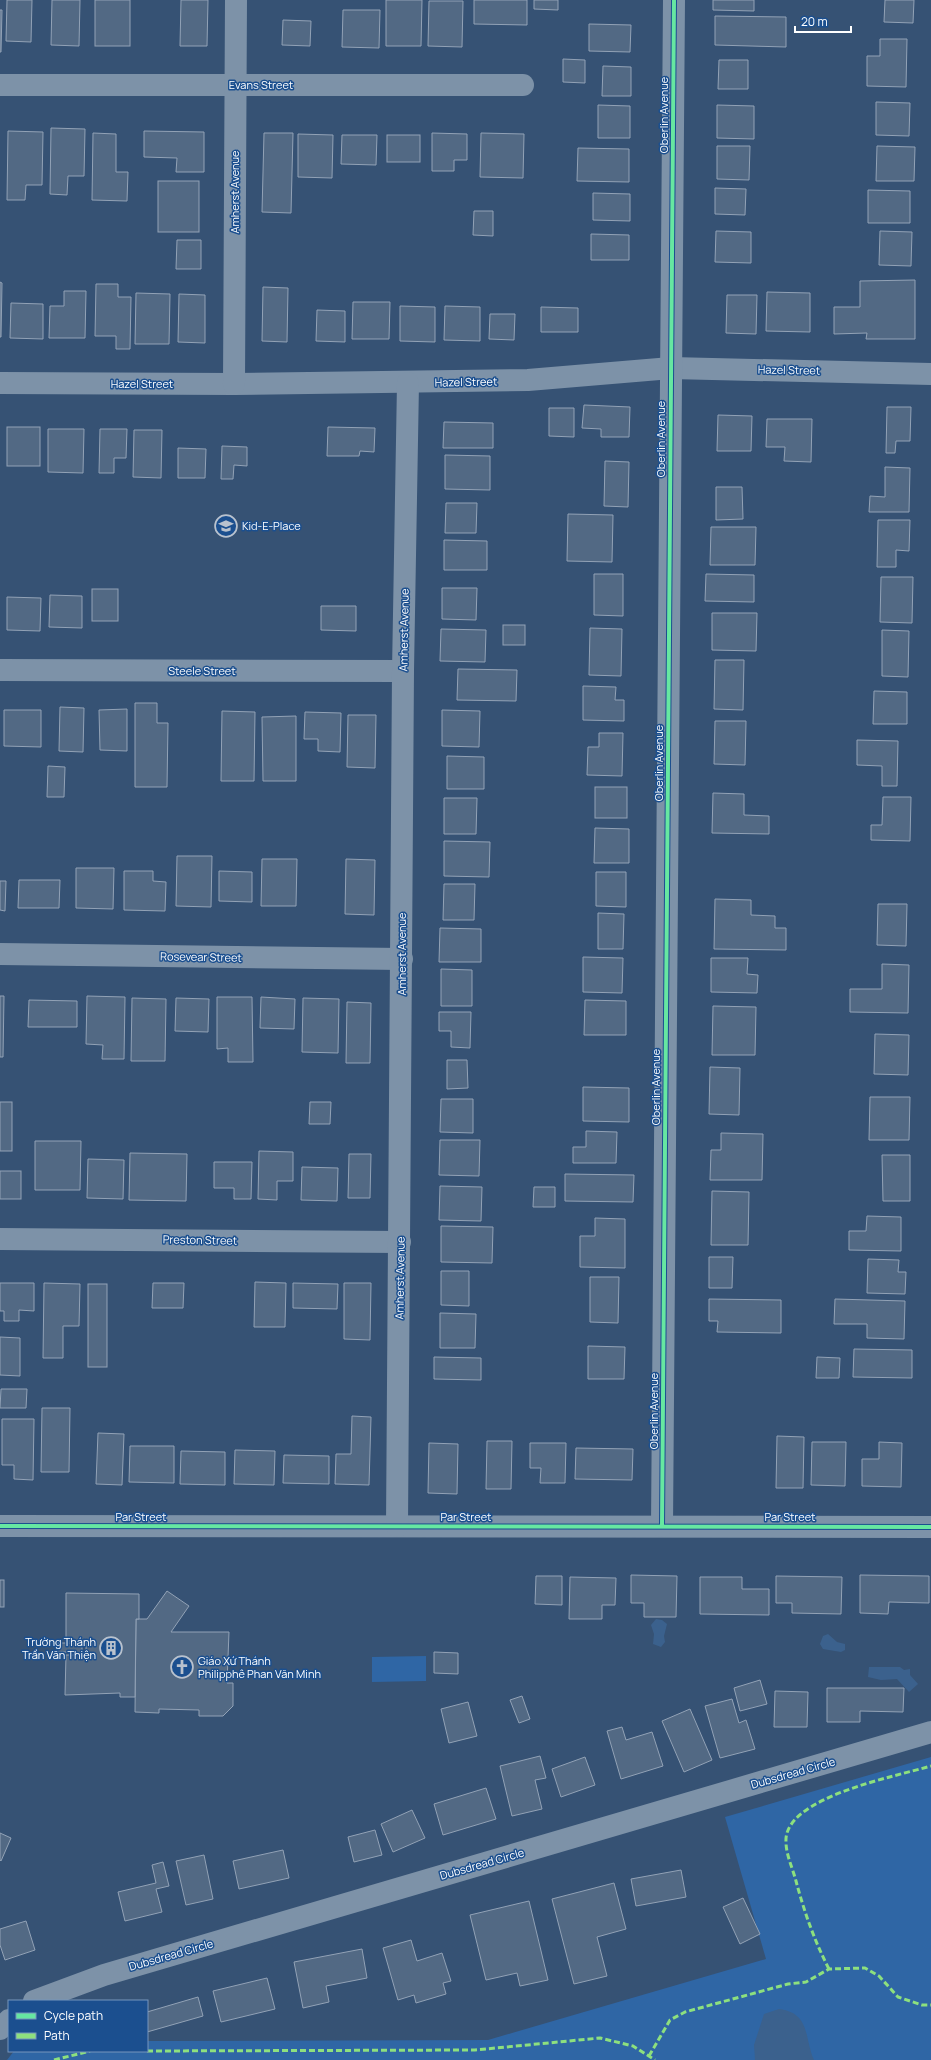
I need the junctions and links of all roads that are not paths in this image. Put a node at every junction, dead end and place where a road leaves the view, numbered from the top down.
1 (236, 0) edge
2 (674, 0) edge
3 (0, 85) edge
4 (236, 85) junction
5 (523, 85) dead end
6 (671, 368) junction
7 (931, 374) edge
8 (0, 383) edge
9 (408, 383) junction
10 (234, 384) junction
11 (0, 670) edge
12 (403, 672) junction
13 (0, 954) edge
14 (402, 959) junction
15 (0, 1239) edge
16 (400, 1242) junction
17 (0, 1526) edge
18 (397, 1526) junction
19 (662, 1526) junction
20 (931, 1527) edge
21 (931, 1732) edge
22 (37, 2000) edge
23 (8, 2021) edge
24 (0, 2029) edge

1 - 4 street, Amherst Avenue
2 - 6 street, Oberlin Avenue
3 - 4 street, Evans Street
4 - 5 street, Evans Street
4 - 10 street, Amherst Avenue
6 - 7 street, Hazel Street
6 - 9 street, Hazel Street
6 - 19 street, Oberlin Avenue
8 - 10 street, Hazel Street
9 - 10 street, Hazel Street
9 - 12 street, Amherst Avenue
11 - 12 street, Steele Street
12 - 14 street, Amherst Avenue
13 - 14 street, Rosevear Street
14 - 16 street, Amherst Avenue
15 - 16 street, Preston Street
16 - 18 street, Amherst Avenue
17 - 18 street, Par Street
18 - 19 street, Par Street
19 - 20 street, Par Street
21 - 22 street, Dubsdread Circle
23 - 24 street

